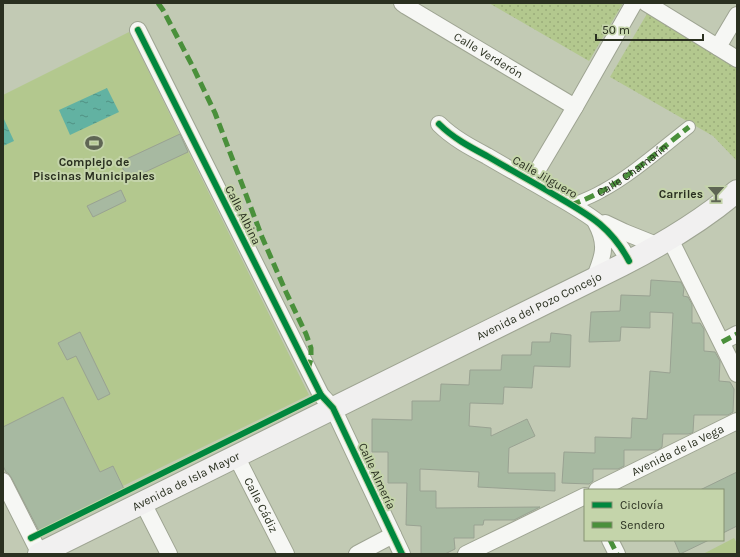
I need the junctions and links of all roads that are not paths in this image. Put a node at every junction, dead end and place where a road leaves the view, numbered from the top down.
1 (402, 3) edge
2 (634, 3) edge
3 (646, 3) edge
4 (737, 15) edge
5 (138, 30) dead end
6 (718, 47) junction
7 (737, 59) edge
8 (575, 107) junction
9 (439, 124) dead end
10 (689, 127) dead end
11 (531, 181) junction
12 (737, 191) edge
13 (571, 204) junction
14 (593, 218) junction
15 (665, 242) junction
16 (629, 261) junction
17 (594, 279) junction
18 (737, 334) edge
19 (722, 342) junction
20 (737, 374) edge
21 (332, 408) junction
22 (737, 421) edge
23 (236, 456) junction
24 (3, 481) edge
25 (599, 489) edge
26 (584, 496) edge
27 (142, 503) junction
28 (393, 536) junction
29 (610, 541) edge
30 (46, 553) edge
31 (168, 554) edge
32 (286, 554) edge
33 (357, 554) edge
34 (402, 554) edge
35 (466, 554) edge
36 (617, 554) edge

1 - 8 street, Calle Verderón
2 - 8 street
3 - 6 street
4 - 6 street
5 - 21 street, Calle Albina
6 - 7 street
8 - 11 street
9 - 11 street, Calle Jilguero
10 - 13 street, Calle Chamarín
11 - 13 street, Calle Jilguero
12 - 15 main road, Avenida del Pozo Concejo
13 - 14 street, Calle Jilguero
14 - 15 street
14 - 16 street, Calle Jilguero
14 - 17 street
15 - 16 main road, Avenida del Pozo Concejo
15 - 19 street
16 - 17 main road, Avenida del Pozo Concejo
17 - 21 main road, Avenida del Pozo Concejo
18 - 19 street
19 - 20 street
21 - 23 main road, Avenida de Isla Mayor
21 - 28 street, Calle Almería
22 - 25 street, Avenida de la Vega
23 - 27 main road, Avenida de Isla Mayor
23 - 32 street, Calle Cádiz
24 - 30 street
26 - 35 street
27 - 30 main road, Avenida de Isla Mayor
27 - 31 street
28 - 33 street
28 - 34 street, Calle Almería
29 - 36 street

